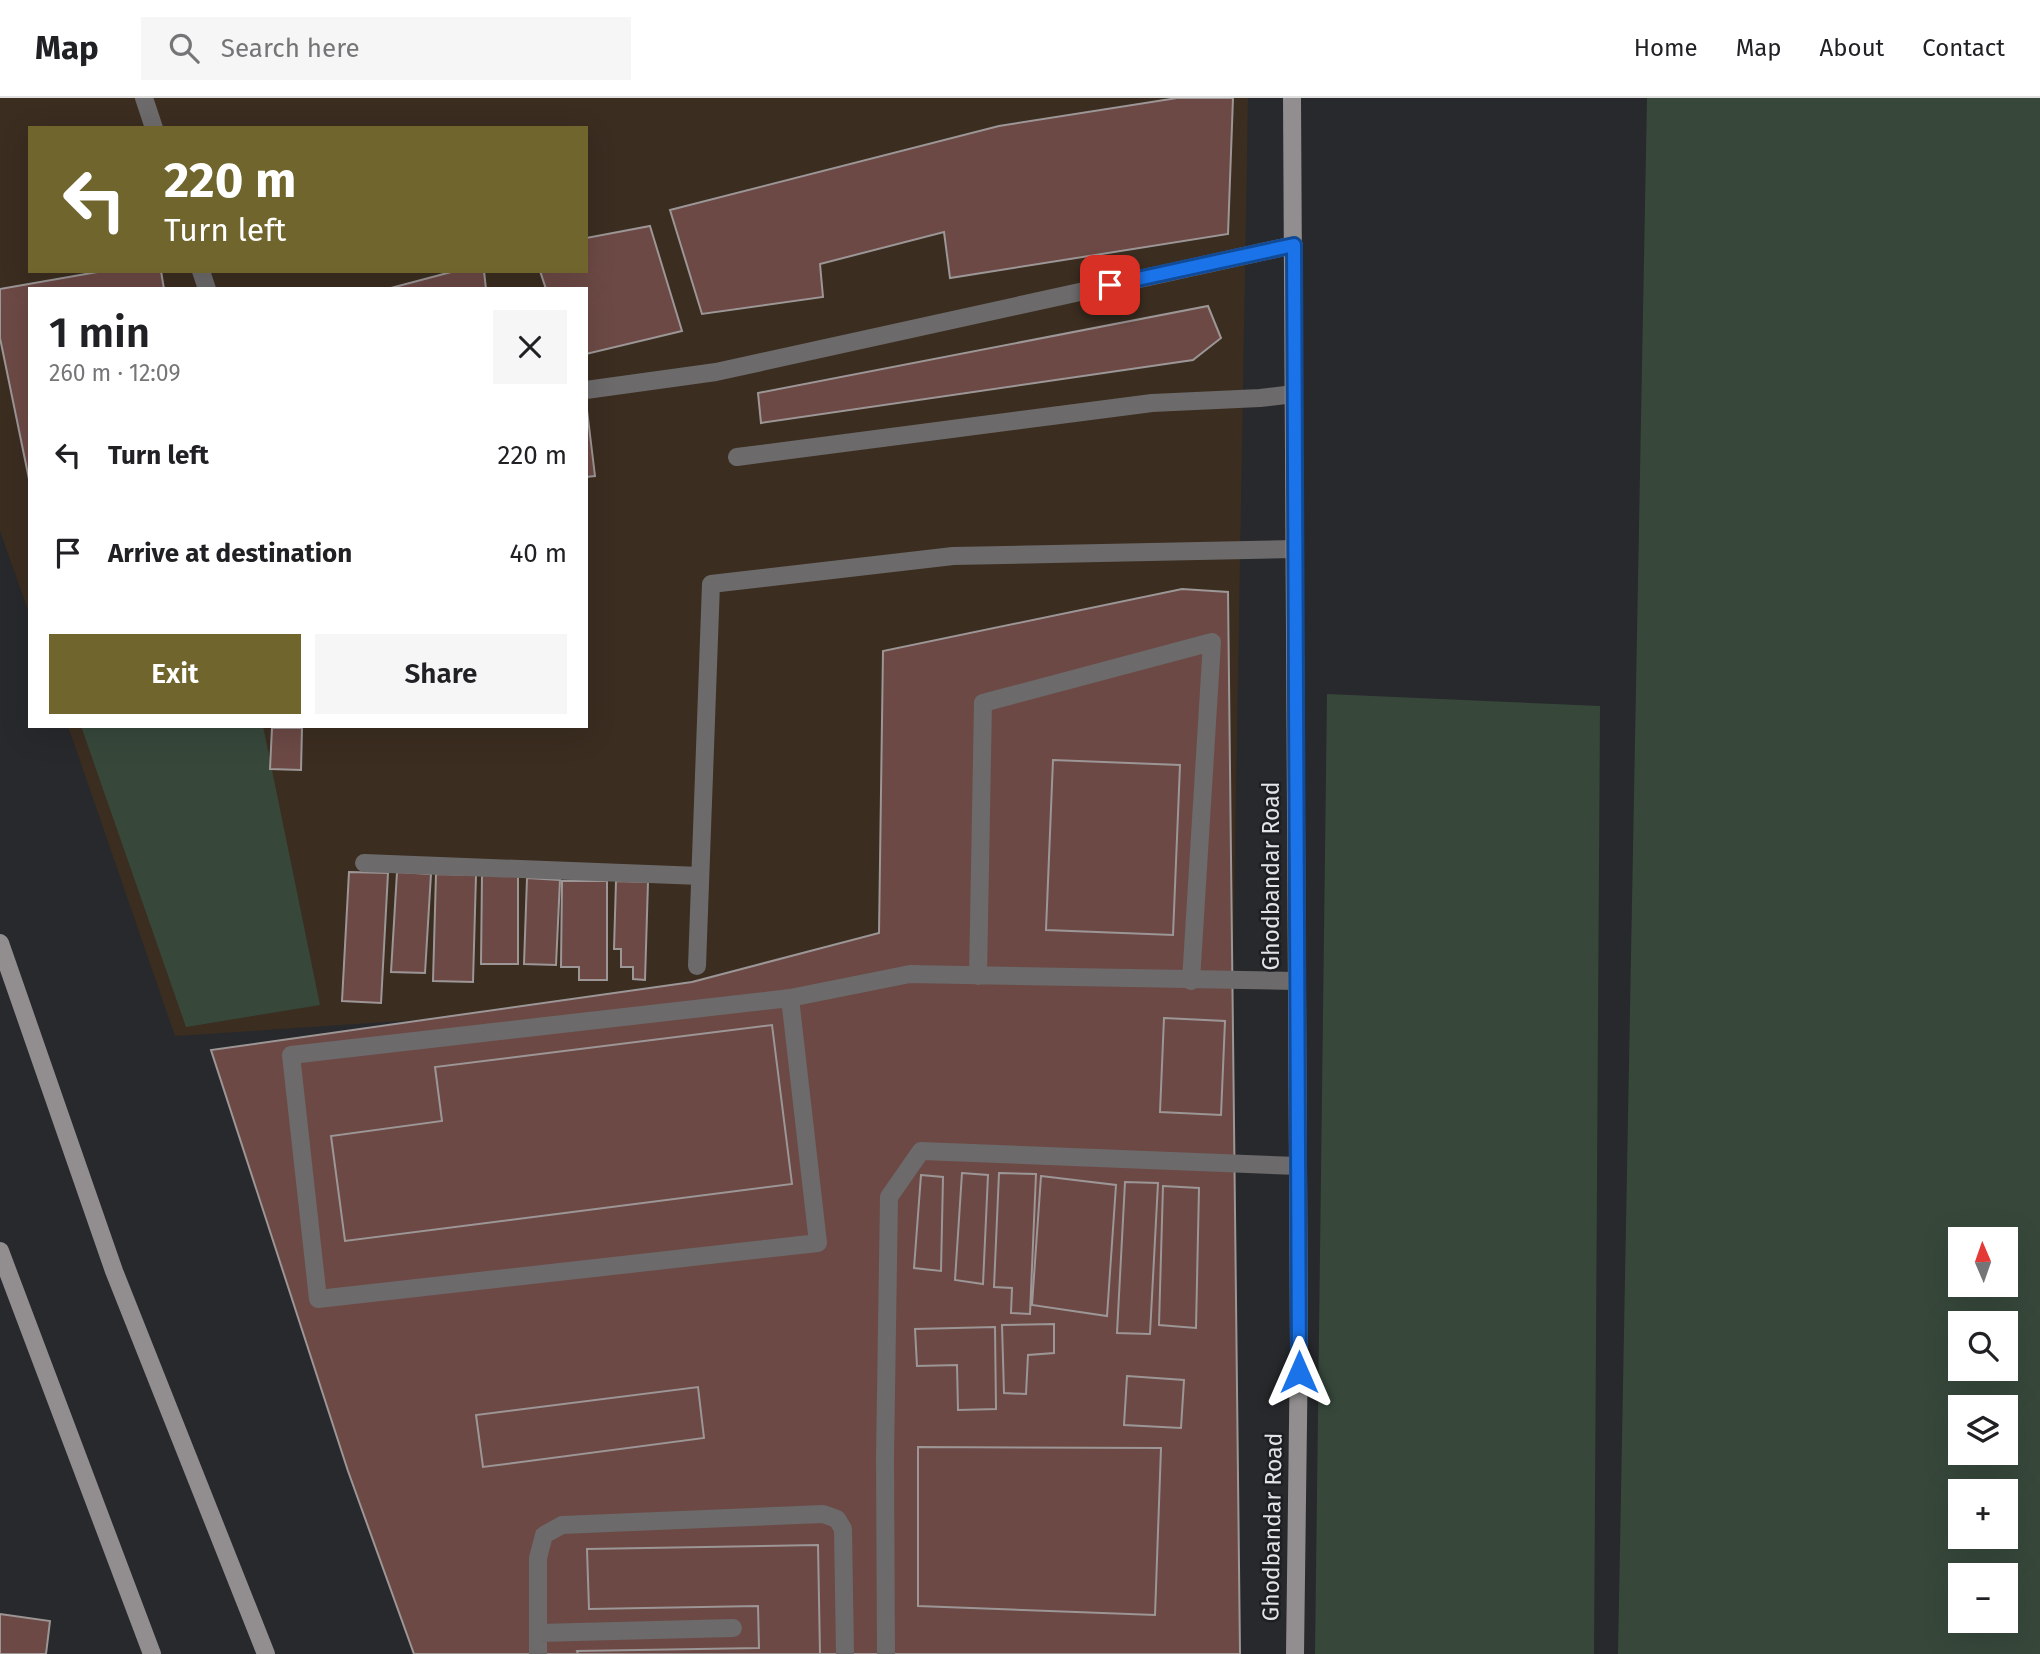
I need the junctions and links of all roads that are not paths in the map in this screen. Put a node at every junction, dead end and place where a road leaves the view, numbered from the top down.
1 (144, 98) edge
2 (1292, 98) edge
3 (153, 126) edge
4 (1294, 245) junction
5 (588, 390) edge
6 (1294, 394) junction
7 (737, 457) dead end
8 (1295, 549) junction
9 (364, 863) dead end
10 (700, 876) junction
11 (0, 943) edge
12 (697, 966) dead end
13 (978, 976) junction
14 (1191, 981) junction
15 (1295, 981) junction
16 (790, 998) junction
17 (1298, 1166) junction
18 (0, 1251) edge
19 (733, 1628) dead end
20 (538, 1633) junction
21 (152, 1654) edge
22 (266, 1654) edge
23 (538, 1654) edge
24 (845, 1654) edge
25 (886, 1654) edge
26 (1295, 1654) edge

1 - 3 street
2 - 4 street, Ghodbandar Road
4 - 5 street
4 - 6 street, Ghodbandar Road
6 - 7 street
6 - 8 street, Ghodbandar Road
8 - 10 street
8 - 15 street, Ghodbandar Road
9 - 10 street
10 - 12 street
11 - 22 street
13 - 14 street
13 - 14 street
13 - 16 street
14 - 15 street
15 - 17 street, Ghodbandar Road
16 - 16 street
17 - 25 street
17 - 26 street, Ghodbandar Road
18 - 21 street
19 - 20 street
20 - 23 street
20 - 24 street

